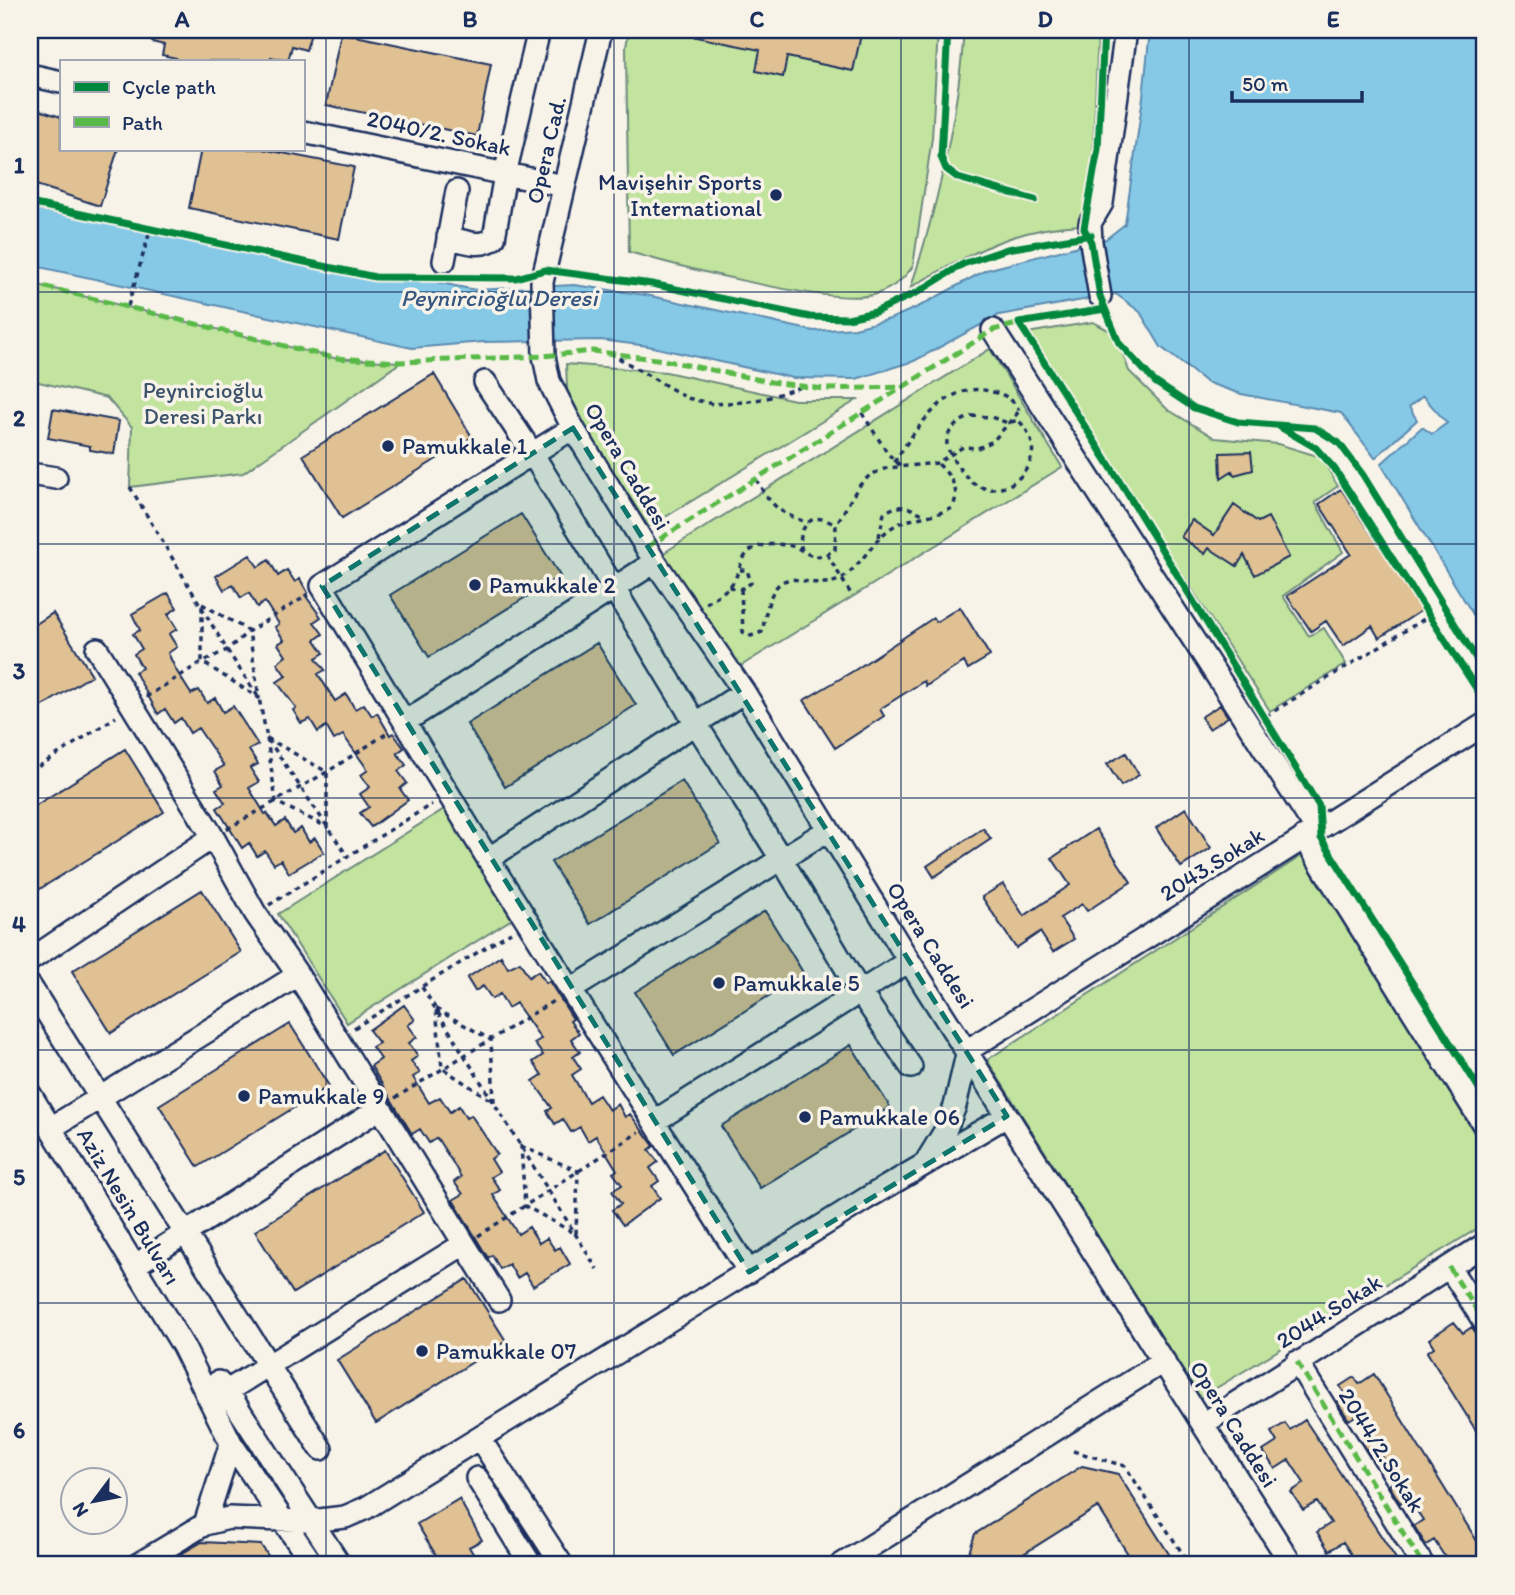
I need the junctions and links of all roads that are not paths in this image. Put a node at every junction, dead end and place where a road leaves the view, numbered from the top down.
1 (601, 30) edge
2 (1126, 30) edge
3 (532, 31) edge
4 (30, 75) edge
5 (60, 82) edge
6 (304, 132) edge
7 (505, 174) junction
8 (564, 186) junction
9 (457, 191) dead end
10 (448, 237) junction
11 (444, 261) dead end
12 (1100, 296) dead end
13 (993, 330) dead end
14 (544, 345) joint
15 (485, 382) dead end
16 (573, 428) junction
17 (532, 453) junction
18 (30, 474) edge
19 (56, 478) dead end
20 (655, 562) junction
21 (613, 589) junction
22 (97, 649) dead end
23 (744, 692) junction
24 (406, 721) junction
25 (696, 723) junction
26 (1485, 724) edge
27 (828, 830) junction
28 (1310, 833) junction
29 (213, 837) junction
30 (488, 859) junction
31 (782, 860) junction
32 (30, 960) edge
33 (909, 961) junction
34 (299, 975) junction
35 (30, 986) edge
36 (572, 989) junction
37 (860, 992) junction
38 (968, 1050) junction
39 (911, 1067) dead end
40 (30, 1094) edge
41 (100, 1098) junction
42 (379, 1109) junction
43 (1007, 1115) junction
44 (655, 1121) junction
45 (1485, 1126) edge
46 (51, 1128) junction
47 (925, 1164) junction
48 (185, 1233) junction
49 (464, 1244) junction
50 (1485, 1244) edge
51 (134, 1266) junction
52 (1449, 1266) junction
53 (749, 1272) junction
54 (499, 1300) dead end
55 (1485, 1323) edge
56 (183, 1346) junction
57 (1164, 1362) junction
58 (1297, 1362) junction
59 (268, 1365) junction
60 (227, 1391) junction
61 (1203, 1424) junction
62 (480, 1439) junction
63 (231, 1443) junction
64 (321, 1449) dead end
65 (477, 1478) dead end
66 (284, 1520) junction
67 (311, 1521) junction
68 (205, 1524) junction
69 (137, 1565) edge
70 (313, 1565) edge
71 (340, 1565) edge
72 (531, 1565) edge
73 (562, 1565) edge
74 (841, 1565) edge
75 (1292, 1565) edge
76 (1423, 1565) edge

1 - 8 street, Opera Cad.
2 - 12 street
3 - 7 street
4 - 5 street
6 - 7 street, 2040/2. Sokak
7 - 8 street, 2040/2. Sokak
7 - 10 street
8 - 14 street, Opera Cad.
9 - 10 street
10 - 11 street
13 - 28 street
14 - 16 street, Opera Caddesi
15 - 17 street
16 - 17 street
16 - 20 street, Opera Caddesi
17 - 21 street
17 - 24 street
18 - 19 street
20 - 21 street
20 - 23 street, Opera Caddesi
21 - 24 street
21 - 25 street
22 - 29 street
23 - 25 street
23 - 27 street, Opera Caddesi
24 - 30 street
25 - 30 street
25 - 31 street
26 - 28 street, 2043.Sokak
27 - 31 street
27 - 33 street, Opera Caddesi
28 - 38 street, 2043.Sokak
28 - 45 street
29 - 32 street
29 - 34 street
30 - 36 street
31 - 36 street
31 - 37 street
33 - 37 street
33 - 38 street, Opera Caddesi
34 - 41 street
34 - 42 street
35 - 41 street
36 - 44 street
37 - 39 street
37 - 44 street
38 - 43 street, Opera Caddesi
38 - 47 street
40 - 46 street, Aziz Nesin Bulvarı
41 - 46 street
41 - 48 street
42 - 48 street
42 - 49 street
43 - 47 street
43 - 57 street, Opera Caddesi
44 - 53 street
46 - 51 street, Aziz Nesin Bulvarı
47 - 53 street
48 - 51 street
48 - 59 street
49 - 54 street
49 - 59 street
50 - 52 street, 2044.Sokak
51 - 56 street, Aziz Nesin Bulvarı
52 - 55 street
52 - 58 street, 2044.Sokak
53 - 62 street
56 - 60 street, Aziz Nesin Bulvarı
56 - 63 street, Aziz Nesin Bulvarı
57 - 61 street, Opera Caddesi
57 - 74 street
58 - 61 street, 2044.Sokak
58 - 76 street, 2044/2.Sokak
59 - 60 street
59 - 64 street
60 - 67 street, Aziz Nesin Bulvarı
61 - 75 street, Opera Caddesi
62 - 67 street
62 - 73 street
63 - 66 street, Aziz Nesin Bulvarı
63 - 68 street
65 - 72 street
66 - 67 street
66 - 68 street
66 - 70 street
67 - 71 street, Aziz Nesin Bulvarı
68 - 69 street

